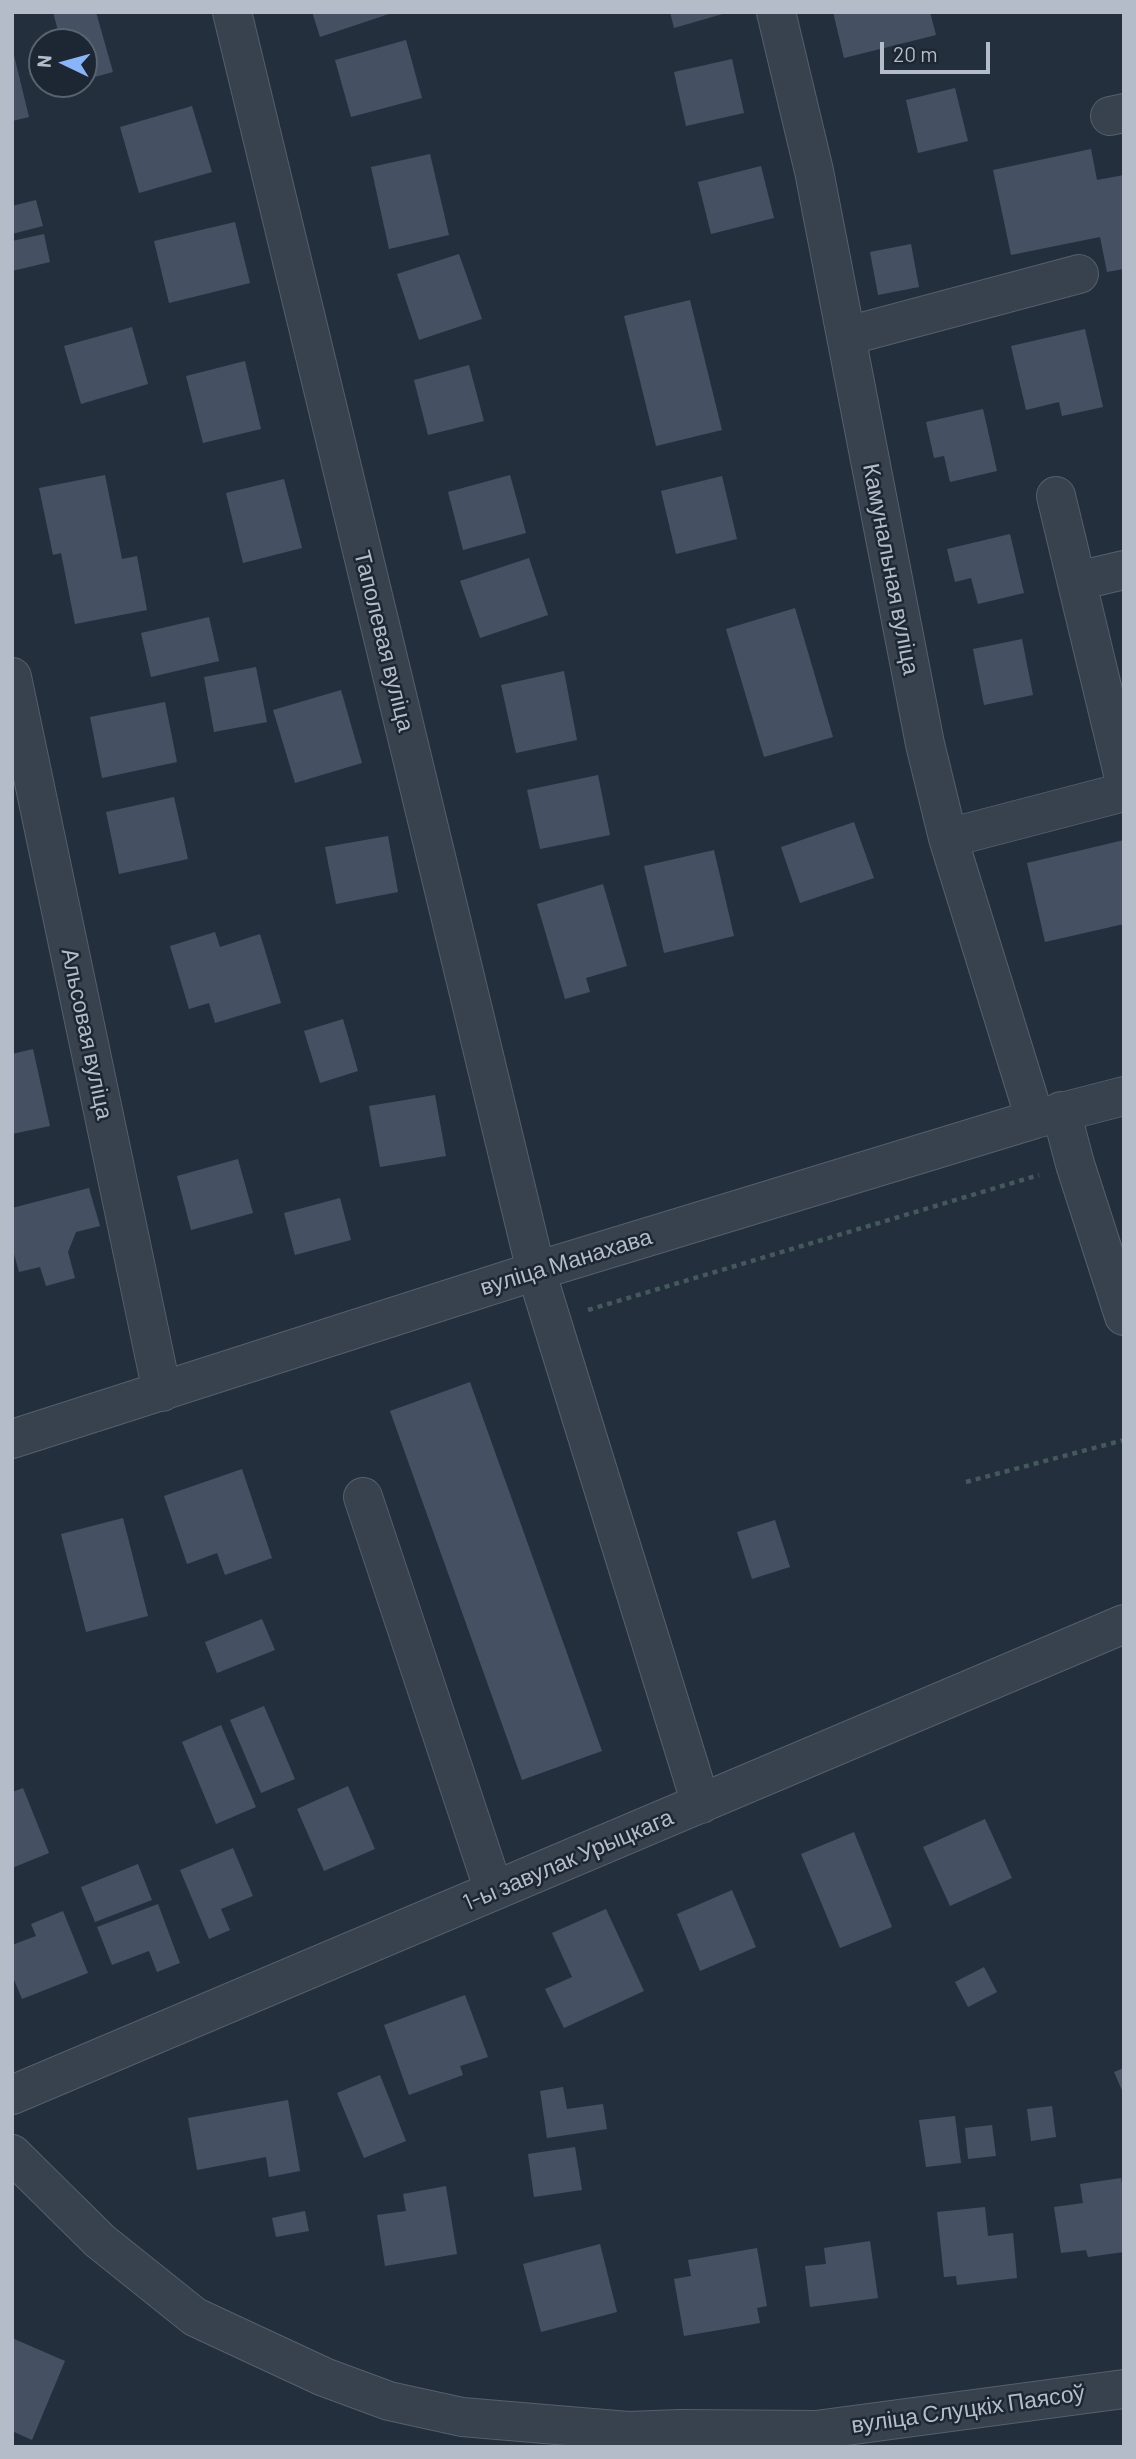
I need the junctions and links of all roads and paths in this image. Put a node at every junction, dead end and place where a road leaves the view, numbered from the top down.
1 (232, 12) edge
2 (776, 12) edge
3 (1079, 274) dead end
4 (847, 336) junction
5 (1056, 496) dead end
6 (1124, 570) edge
7 (1077, 581) junction
8 (12, 677) edge
9 (1124, 778) edge
10 (1124, 792) edge
11 (948, 838) junction
12 (1124, 1096) edge
13 (1048, 1115) junction
14 (1075, 1164) junction
15 (536, 1270) junction
16 (1124, 1316) edge
17 (551, 1321) junction
18 (162, 1392) junction
19 (12, 1439) edge
20 (1124, 1440) edge
21 (966, 1482) dead end
22 (363, 1497) dead end
23 (1124, 1625) edge
24 (701, 1804) junction
25 (494, 1891) junction
26 (12, 2095) edge
27 (12, 2154) edge
28 (1124, 2389) edge

1 - 15 street, Таполевая вуліца
2 - 4 street, Камунальная вуліца
3 - 4 street
4 - 11 street, Камунальная вуліца
5 - 7 street
6 - 7 street
7 - 9 street
8 - 18 street, Альсовая вуліца
10 - 11 street
11 - 13 street, Камунальная вуліца
12 - 13 street, вуліца Манахава
13 - 14 street, Камунальная вуліца
13 - 15 street, вуліца Манахава
14 - 16 street, Камунальная вуліца
14 - 17 path
15 - 17 street, Таполевая вуліца
15 - 18 street, вуліца Манахава
17 - 24 street, Таполевая вуліца
18 - 19 street, вуліца Манахава
20 - 21 path
22 - 25 street
23 - 24 street, 1-ы завулак Урыцкага
24 - 25 street, 1-ы завулак Урыцкага
25 - 26 street, 1-ы завулак Урыцкага
27 - 28 street, вуліца Слуцкіх Паясоў

